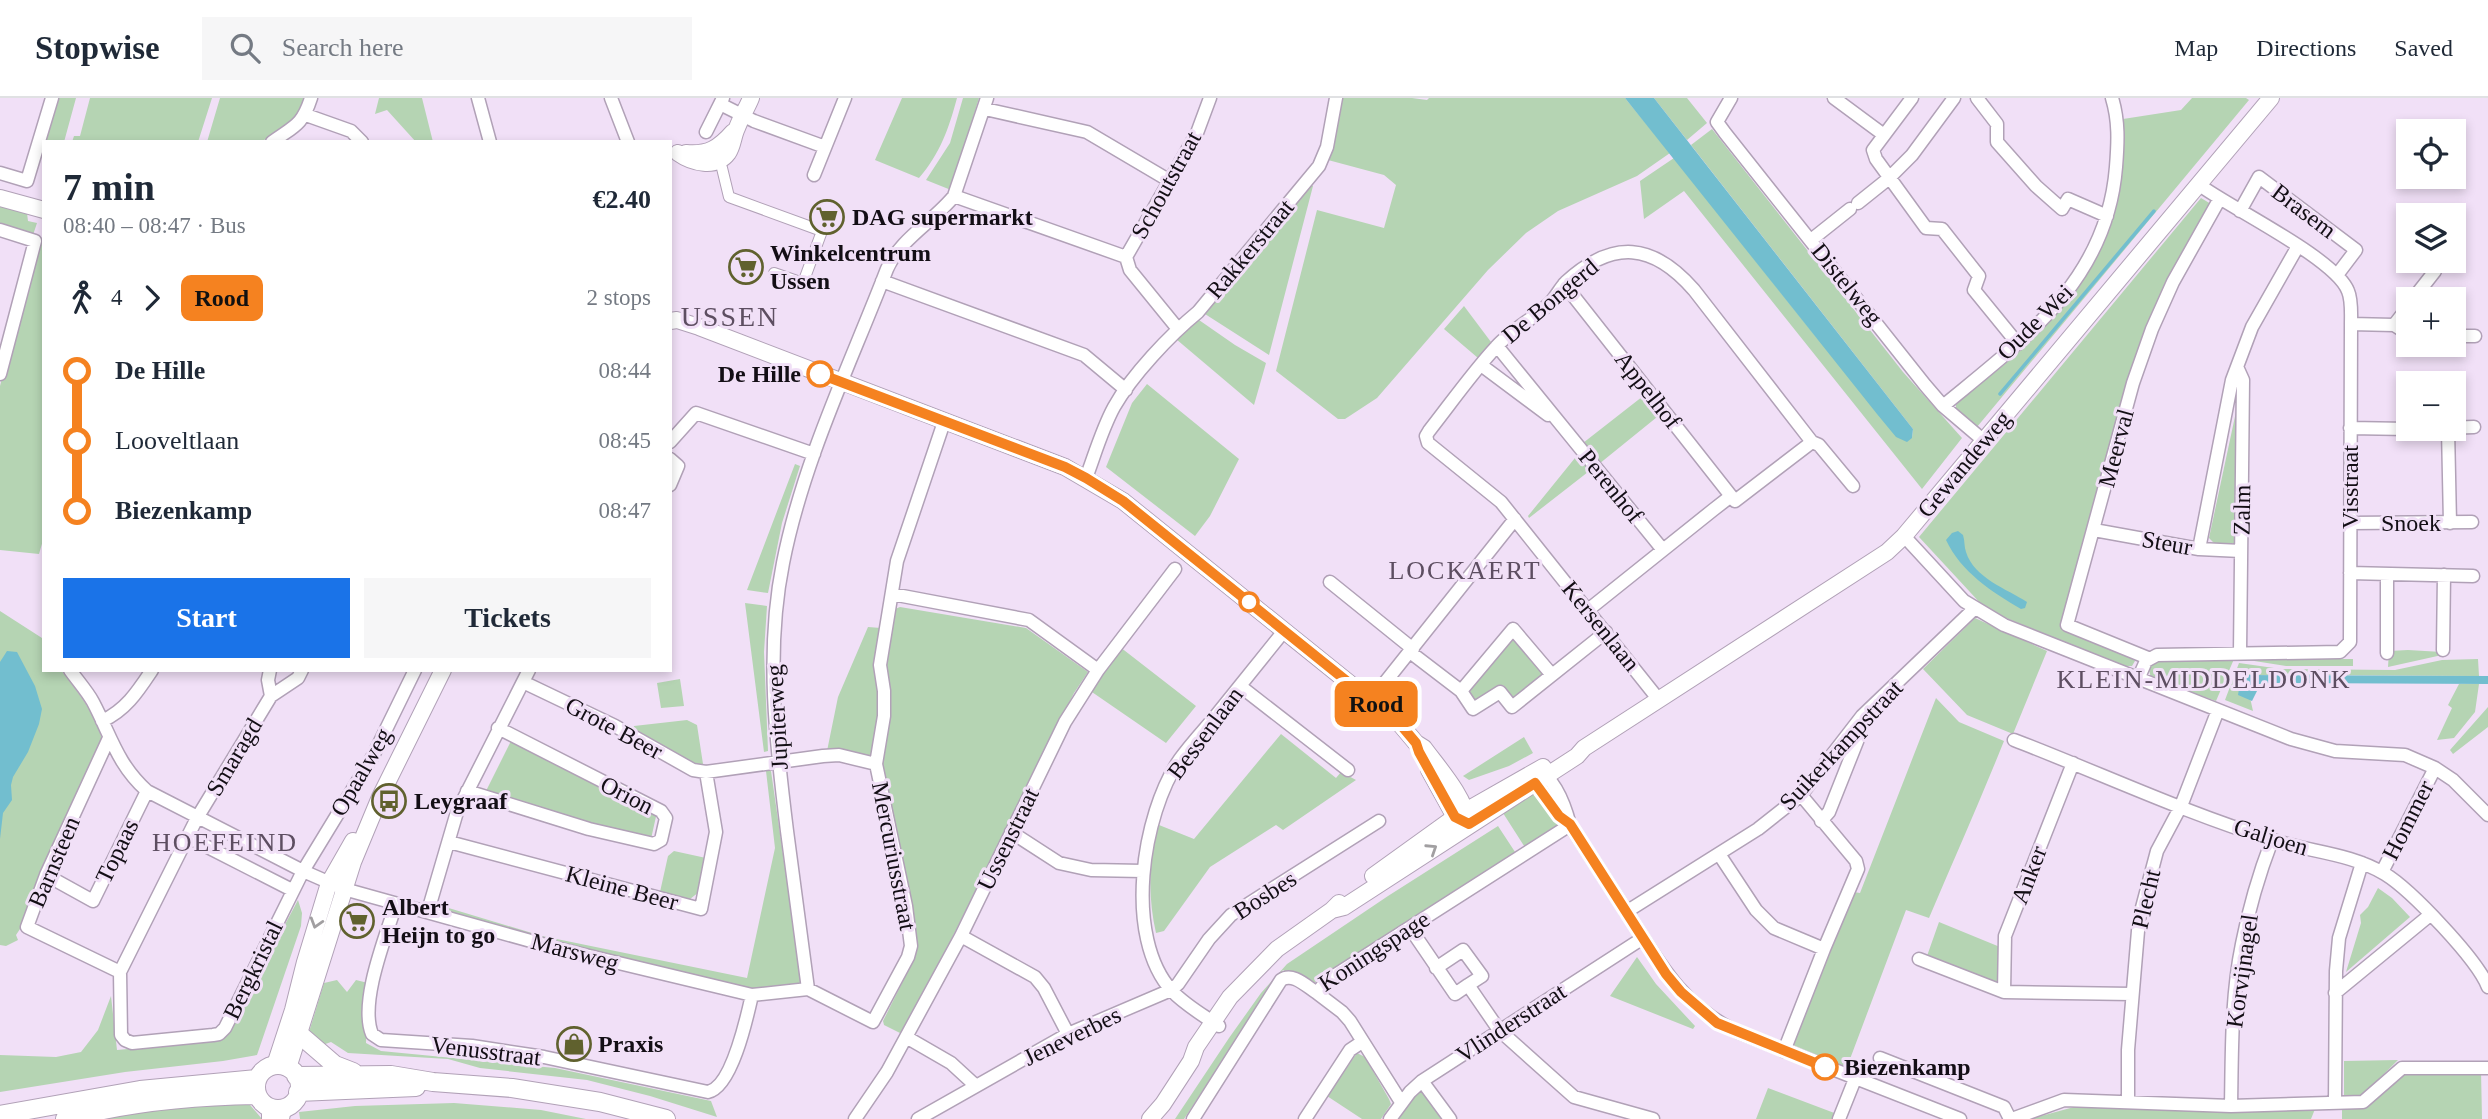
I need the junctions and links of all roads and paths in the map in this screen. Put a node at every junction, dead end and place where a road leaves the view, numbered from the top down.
1 (51, 98) edge
2 (311, 98) edge
3 (478, 98) edge
4 (611, 98) edge
5 (751, 98) edge
6 (845, 98) edge
7 (1210, 98) edge
8 (1336, 98) edge
9 (1731, 98) edge
10 (1833, 98) edge
11 (1912, 98) edge
12 (1954, 98) edge
13 (1977, 98) edge
14 (2112, 98) edge
15 (2271, 98) edge
16 (721, 101) edge
17 (986, 103) edge
18 (306, 115) junction
19 (737, 118) junction
20 (706, 132) dead end
21 (1884, 135) junction
22 (275, 140) edge
23 (360, 140) edge
24 (489, 140) edge
25 (627, 140) edge
26 (825, 148) junction
27 (674, 152) edge
28 (722, 168) dead end
29 (0, 173) edge
30 (814, 175) dead end
31 (1888, 179) junction
32 (1170, 181) junction
33 (2198, 184) junction
34 (954, 196) junction
35 (0, 198) edge
36 (2219, 200) junction
37 (42, 208) edge
38 (2240, 211) junction
39 (2107, 216) junction
40 (0, 230) edge
41 (1811, 240) junction
42 (2298, 246) junction
43 (1126, 257) junction
44 (774, 273) dead end
45 (2433, 273) edge
46 (2337, 275) junction
47 (882, 281) junction
48 (1564, 284) junction
49 (2422, 287) edge
50 (672, 321) edge
51 (2396, 322) edge
52 (2351, 324) junction
53 (2394, 325) joint
54 (690, 326) junction
55 (5, 327) edge
56 (1178, 328) junction
57 (672, 330) edge
58 (2466, 337) edge
59 (2475, 337) dead end
60 (2018, 344) junction
61 (1497, 346) junction
62 (1481, 365) junction
63 (2238, 369) junction
64 (0, 374) edge
65 (843, 382) junction
66 (1126, 390) junction
67 (1943, 406) junction
68 (944, 422) junction
69 (1559, 423) junction
70 (2474, 427) dead end
71 (2350, 428) junction
72 (2466, 428) edge
73 (2396, 429) edge
74 (672, 440) edge
75 (1983, 440) junction
76 (2448, 441) edge
77 (1812, 442) junction
78 (1433, 447) joint
79 (814, 454) junction
80 (672, 461) edge
81 (1086, 478) junction
82 (672, 480) edge
83 (1853, 486) dead end
84 (1731, 496) junction
85 (1516, 519) junction
86 (2350, 523) junction
87 (2450, 523) junction
88 (2472, 523) dead end
89 (2094, 530) junction
90 (1904, 536) junction
91 (2199, 549) junction
92 (1663, 551) junction
93 (2241, 551) junction
94 (1175, 569) dead end
95 (2350, 573) junction
96 (2387, 574) junction
97 (2445, 575) junction
98 (2473, 576) dead end
99 (1330, 582) dead end
100 (892, 594) junction
101 (1975, 608) junction
102 (1588, 610) junction
103 (1284, 631) junction
104 (1606, 632) junction
105 (1412, 650) junction
106 (2443, 650) dead end
107 (2240, 653) junction
108 (2387, 653) dead end
109 (2148, 658) junction
110 (1098, 670) junction
111 (72, 672) edge
112 (151, 672) edge
113 (270, 672) edge
114 (301, 672) edge
115 (414, 672) edge
116 (442, 672) edge
117 (1552, 675) junction
118 (526, 676) edge
119 (2139, 677) junction
120 (1240, 686) junction
121 (1461, 691) junction
122 (271, 696) junction
123 (1371, 700) junction
124 (1659, 700) junction
125 (2218, 710) junction
126 (1861, 716) junction
127 (102, 721) junction
128 (498, 729) junction
129 (109, 738) junction
130 (2014, 740) dead end
131 (778, 762) junction
132 (2073, 762) junction
133 (876, 764) junction
134 (2435, 768) junction
135 (1348, 770) dead end
136 (706, 772) junction
137 (1540, 776) junction
138 (147, 791) junction
139 (467, 791) junction
140 (1801, 796) junction
141 (2181, 806) junction
142 (2488, 815) edge
143 (1463, 817) junction
144 (197, 818) junction
145 (1379, 821) dead end
146 (1821, 821) junction
147 (1570, 824) junction
148 (1010, 832) junction
149 (188, 836) junction
150 (2272, 840) junction
151 (449, 842) junction
152 (1719, 854) junction
153 (2362, 863) junction
154 (303, 871) junction
155 (1143, 871) junction
156 (2382, 873) junction
157 (46, 875) junction
158 (337, 886) junction
159 (292, 890) junction
160 (396, 904) junction
161 (428, 911) junction
162 (1626, 912) junction
163 (2430, 915) junction
164 (1410, 928) junction
165 (961, 936) junction
166 (1643, 938) junction
167 (1824, 949) junction
168 (1919, 959) dead end
169 (1436, 968) junction
170 (120, 972) junction
171 (1468, 985) junction
172 (2488, 987) edge
173 (808, 989) junction
174 (1171, 990) junction
175 (2004, 992) junction
176 (1317, 993) junction
177 (2335, 993) junction
178 (2132, 994) junction
179 (752, 995) junction
180 (1216, 1023) junction
181 (1499, 1030) junction
182 (299, 1034) junction
183 (1068, 1034) junction
184 (906, 1037) junction
185 (1362, 1042) junction
186 (1784, 1051) junction
187 (1880, 1058) dead end
188 (2488, 1068) edge
189 (363, 1074) junction
190 (290, 1075) junction
191 (1855, 1079) junction
192 (1422, 1081) junction
193 (433, 1082) junction
194 (976, 1086) junction
195 (2128, 1101) junction
196 (1401, 1102) junction
197 (2335, 1103) junction
198 (270, 1104) edge
199 (2231, 1106) junction
200 (1160, 1112) edge
201 (0, 1115) edge
202 (65, 1119) edge
203 (666, 1119) edge
204 (855, 1119) edge
205 (918, 1119) edge
206 (1150, 1119) edge
207 (1193, 1119) edge
208 (1305, 1119) edge
209 (1390, 1119) edge
210 (1450, 1119) edge
211 (1653, 1119) edge
212 (1839, 1119) edge
213 (1960, 1119) edge
214 (2011, 1119) edge

1 - 29 street
2 - 18 street
3 - 24 street
4 - 25 street
5 - 19 street
6 - 26 street
7 - 32 street, Schoutstraat
8 - 56 street, Rakkerstraat
9 - 41 street, Distelweg
10 - 21 street
11 - 21 street
12 - 31 street
13 - 39 street
14 - 39 street, Oude Wei
15 - 33 street, Gewandeweg
16 - 19 street
16 - 20 street
17 - 32 street
17 - 34 street
18 - 22 street
18 - 23 street
19 - 26 street
19 - 27 street
21 - 31 street
26 - 30 street
28 - 44 street
31 - 41 street
31 - 60 street
32 - 43 street, Schoutstraat
33 - 36 street
33 - 75 street, Gewandeweg
34 - 43 street
34 - 47 street, Jupiterweg
35 - 37 street
36 - 38 street
36 - 89 street, Meerval
38 - 42 street
38 - 46 street, Brasem
39 - 60 street, Oude Wei
40 - 55 street
41 - 67 street, Distelweg
42 - 46 street
42 - 63 street, Zalm
43 - 56 street, Schoutstraat
45 - 49 street
46 - 52 street, Visstraat
47 - 65 street, Jupiterweg
47 - 66 street
48 - 61 street, De Bongerd
48 - 77 street, De Bongerd
48 - 84 street, Appelhof
50 - 54 street
51 - 53 street
52 - 53 street
52 - 71 street, Visstraat
54 - 57 street
54 - 65 street
55 - 64 street
56 - 66 street
58 - 59 street
60 - 67 street, Oude Wei
61 - 62 street, De Bongerd
61 - 69 street, Perenhof
62 - 69 street, Perenhof
62 - 78 street, De Bongerd
63 - 91 street, Zalm
63 - 93 street, Zalm
65 - 68 street
65 - 79 street, Jupiterweg
66 - 81 street
67 - 75 street, Distelweg
68 - 81 street
68 - 100 street, Mercuriusstraat
69 - 92 street, Perenhof
70 - 72 street
71 - 73 street
71 - 86 street, Visstraat
74 - 79 street
75 - 90 street, Gewandeweg
76 - 87 street
77 - 83 street, De Bongerd
77 - 84 street
78 - 85 street, Kersenlaan
79 - 131 street, Jupiterweg
80 - 82 street
81 - 103 street
84 - 92 street
85 - 102 street, Kersenlaan
85 - 105 street
86 - 87 street, Snoek
86 - 95 street, Visstraat
87 - 88 street, Snoek
89 - 91 street, Steur
89 - 109 street, Meerval
90 - 101 street
90 - 124 street, Gewandeweg
91 - 93 street, Steur
92 - 102 street
93 - 107 street, Zalm
94 - 110 street, Ussenstraat
95 - 96 street
95 - 107 street, Visstraat
96 - 97 street
96 - 108 street
97 - 98 street
97 - 106 street
99 - 105 street
100 - 110 street
100 - 133 street, Mercuriusstraat
101 - 119 street
101 - 126 street, Suikerkampstraat
102 - 104 street, Kersenlaan
103 - 120 street, Bessenlaan
103 - 123 street
104 - 117 street
104 - 124 street, Kersenlaan
105 - 121 street
105 - 123 street
107 - 109 street, Visstraat
109 - 119 street
110 - 148 street, Ussenstraat
111 - 127 street, Marsweg
112 - 127 street
113 - 122 street, Smaragd
114 - 122 street, Smaragd
115 - 154 street, Opaalweg
116 - 158 street
117 - 121 street
117 - 121 street
118 - 128 street
118 - 136 street, Grote Beer
119 - 125 street
120 - 135 street
120 - 155 street, Bessenlaan
122 - 144 street, Smaragd
123 - 143 street
124 - 137 street, Gewandeweg
125 - 134 street
125 - 141 street, Plecht
126 - 140 street, Suikerkampstraat
126 - 146 street
127 - 129 street, Marsweg
128 - 139 street
128 - 139 street, Orion
129 - 138 street, Marsweg
129 - 157 street, Barnsteen
130 - 132 street, Galjoen
131 - 133 street, Mercuriusstraat
131 - 136 street, Mercuriusstraat
131 - 173 street, Jupiterweg
132 - 141 street, Galjoen
132 - 175 street, Anker
133 - 173 street, Mercuriusstraat
134 - 142 street
134 - 156 street, Hommer
136 - 151 street, Kleine Beer
137 - 143 street, Gewandeweg
137 - 147 street
138 - 144 street, Marsweg
138 - 157 street, Topaas
139 - 151 street
140 - 146 street
140 - 152 street, Suikerkampstraat
141 - 150 street, Galjoen
141 - 178 street, Plecht
143 - 180 street, Gewandeweg
144 - 149 street
144 - 154 street, Marsweg
145 - 174 street, Bosbes
146 - 167 street
147 - 162 street
147 - 164 street, Koningspage
148 - 155 street
148 - 165 street, Ussenstraat
149 - 159 street
149 - 170 street
150 - 153 street, Galjoen
150 - 199 street, Korvijnagel
151 - 161 street
152 - 162 street, Suikerkampstraat
152 - 167 street
153 - 156 street, Galjoen
153 - 177 street
154 - 158 street, Marsweg
154 - 159 street, Bergkristal
155 - 174 street, Bessenlaan
156 - 163 street, Galjoen
157 - 170 street, Barnsteen
158 - 160 street, Marsweg
158 - 182 street
158 -> 190 street
159 - 170 street, Bergkristal
160 - 161 street, Marsweg
160 - 179 street, Venusstraat
161 - 179 street, Marsweg
162 - 166 street
163 - 172 street, Galjoen
163 - 177 street
164 - 169 street
164 - 176 street, Koningspage
165 - 183 street
165 - 184 street, Ussenstraat
166 - 181 street, Vlinderstraat
166 - 186 street
167 - 186 street
168 - 175 street
169 - 171 street
169 - 171 street
171 - 181 street
173 - 179 street, Marsweg
174 - 180 street, Bessenlaan
174 - 183 street, Jeneverbes
175 - 178 street
176 - 185 street
176 - 207 street, Koningspage
177 - 197 street
178 - 195 street, Plecht
180 - 200 street, Gewandeweg
181 - 192 street, Vlinderstraat
181 - 211 street
182 - 189 main road
182 - 190 street
183 - 194 street, Jeneverbes
184 - 194 street
184 - 204 street, Ussenstraat
185 - 196 street
185 - 208 street
186 - 191 street
187 - 214 street
188 - 197 street
189 - 190 main road
189 - 193 main road
190 - 193 main road
190 - 198 main road
190 - 198 main road
191 - 212 street
191 - 213 street
192 - 196 street, Vlinderstraat
192 - 210 street
193 - 203 main road
194 - 205 street, Jeneverbes
195 - 199 street
195 - 214 street
196 - 209 street, Vlinderstraat
197 - 199 street
198 - 201 main road
198 - 202 main road
200 - 206 street, Gewandeweg

